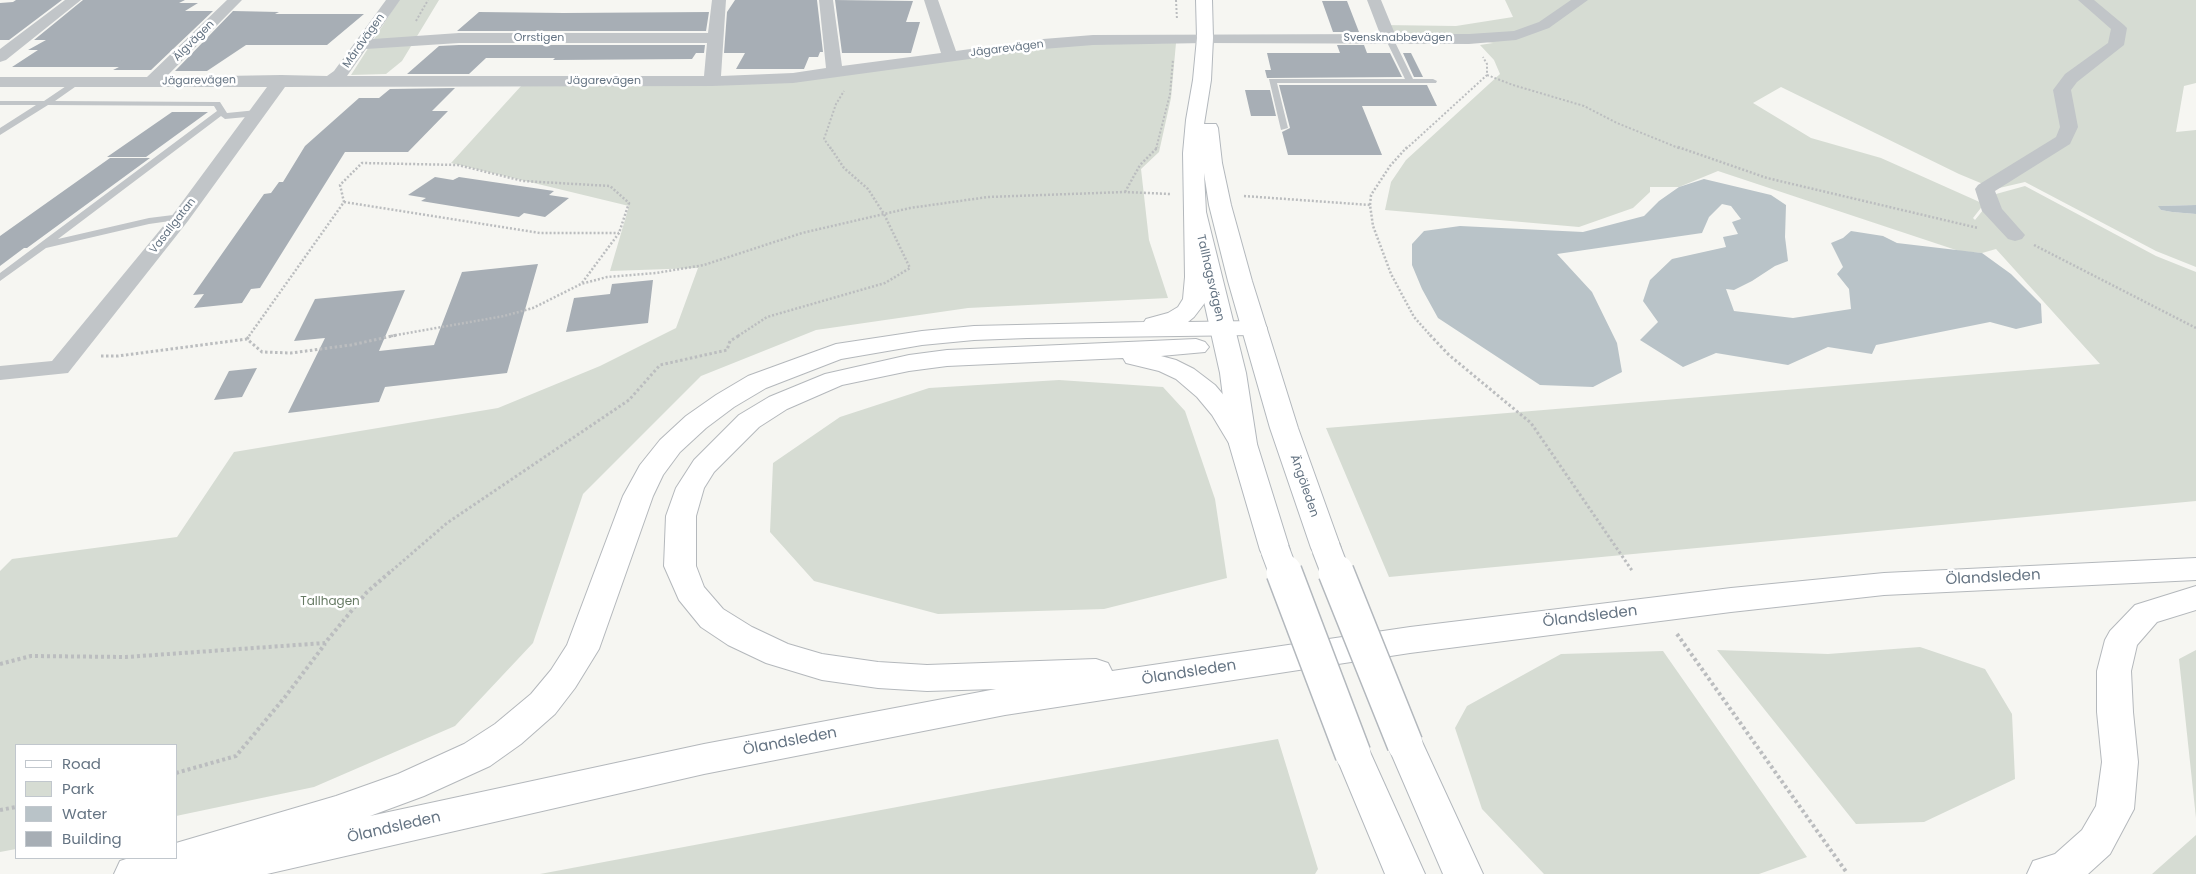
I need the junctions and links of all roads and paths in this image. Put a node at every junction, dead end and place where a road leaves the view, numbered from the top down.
1 (74, 0) edge
2 (235, 0) edge
3 (393, 0) edge
4 (718, 0) edge
5 (826, 0) edge
6 (931, 0) edge
7 (1176, 0) edge
8 (1204, 0) edge
9 (1374, 0) edge
10 (1581, 0) edge
11 (2085, 0) edge
12 (715, 38) junction
13 (1205, 38) junction
14 (1388, 38) junction
15 (1460, 38) junction
16 (1175, 39) junction
17 (362, 45) junction
18 (950, 56) junction
19 (0, 58) edge
20 (857, 69) junction
21 (836, 72) junction
22 (1487, 75) junction
23 (281, 80) junction
24 (333, 80) junction
25 (712, 80) junction
26 (1202, 80) junction
27 (152, 81) junction
28 (1410, 81) junction
29 (1433, 81) dead end
30 (0, 82) edge
31 (78, 82) junction
32 (0, 103) edge
33 (46, 103) junction
34 (222, 111) junction
35 (257, 113) junction
36 (1284, 128) dead end
37 (0, 132) edge
38 (1124, 192) junction
39 (1170, 194) dead end
40 (1242, 196) dead end
41 (344, 202) junction
42 (1370, 205) junction
43 (1196, 212) junction
44 (884, 214) junction
45 (181, 217) junction
46 (619, 233) junction
47 (2015, 236) junction
48 (42, 246) junction
49 (0, 278) edge
50 (581, 284) junction
51 (2196, 328) edge
52 (1104, 330) junction
53 (1257, 337) junction
54 (1224, 338) junction
55 (247, 340) junction
56 (1069, 354) junction
57 (93, 356) dead end
58 (0, 373) edge
59 (1243, 444) junction
60 (2196, 569) edge
61 (1633, 572) dead end
62 (2196, 598) edge
63 (1674, 630) dead end
64 (325, 643) junction
65 (0, 664) edge
66 (1227, 667) junction
67 (178, 772) edge
68 (15, 807) edge
69 (0, 810) edge
70 (1847, 873) edge
71 (134, 874) edge
72 (197, 874) edge
73 (1405, 874) edge
74 (1463, 874) edge
75 (2047, 874) edge

1 - 19 street
2 - 27 street, Älgvägen
3 - 17 street, Mårdvägen
4 - 12 street
5 - 21 street
6 - 18 street
7 - 16 path
8 - 13 main road, Tallhagsvägen
9 - 14 street
10 - 15 street, Svensknabbevägen
11 - 47 street
12 - 17 street, Orrstigen
12 - 25 street
13 - 14 street, Svensknabbevägen
13 - 16 street, Jägarevägen
13 - 26 main road, Tallhagsvägen
14 - 15 street, Svensknabbevägen
14 - 28 lane
15 - 22 path
16 - 18 street, Jägarevägen
16 - 38 path
17 - 24 street, Mårdvägen
18 - 20 street, Jägarevägen
20 - 21 street, Jägarevägen
20 - 44 path
21 - 25 street, Jägarevägen
22 - 42 path
22 - 47 path
23 - 24 street, Jägarevägen
23 - 27 street, Jägarevägen
23 - 35 street, Vasallgatan
24 - 25 street, Jägarevägen
26 - 43 main road, Tallhagsvägen
26 - 53 main road, Ängöleden
27 - 31 street, Jägarevägen
28 - 29 lane
28 - 36 lane
30 - 31 street, Jägarevägen
31 - 33 lane
32 - 33 lane
33 - 34 lane
33 - 37 lane
34 - 35 lane
34 - 48 lane
35 - 45 street, Vasallgatan
38 - 39 path
38 - 44 path
40 - 42 path
41 - 46 path
41 - 46 path
41 - 55 path
42 - 61 path
43 - 52 main road
43 - 54 main road, Tallhagsvägen
44 - 50 path
44 - 64 path
45 - 48 lane
45 - 58 street, Vasallgatan
46 - 50 path
47 - 51 path
48 - 49 lane
50 - 55 path
52 - 54 main road
52 - 71 main road
53 - 54 main road
53 - 74 main road, Ängöleden, bridge
54 - 56 main road
54 - 59 main road, Tallhagsvägen
55 - 57 path
56 - 59 main road
56 - 66 main road
59 - 73 main road, Tallhagsvägen, bridge
60 - 66 main road, Ölandsleden
62 - 75 main road
63 - 70 path
64 - 65 path
64 - 67 path
66 - 72 main road, Ölandsleden
68 - 69 path

